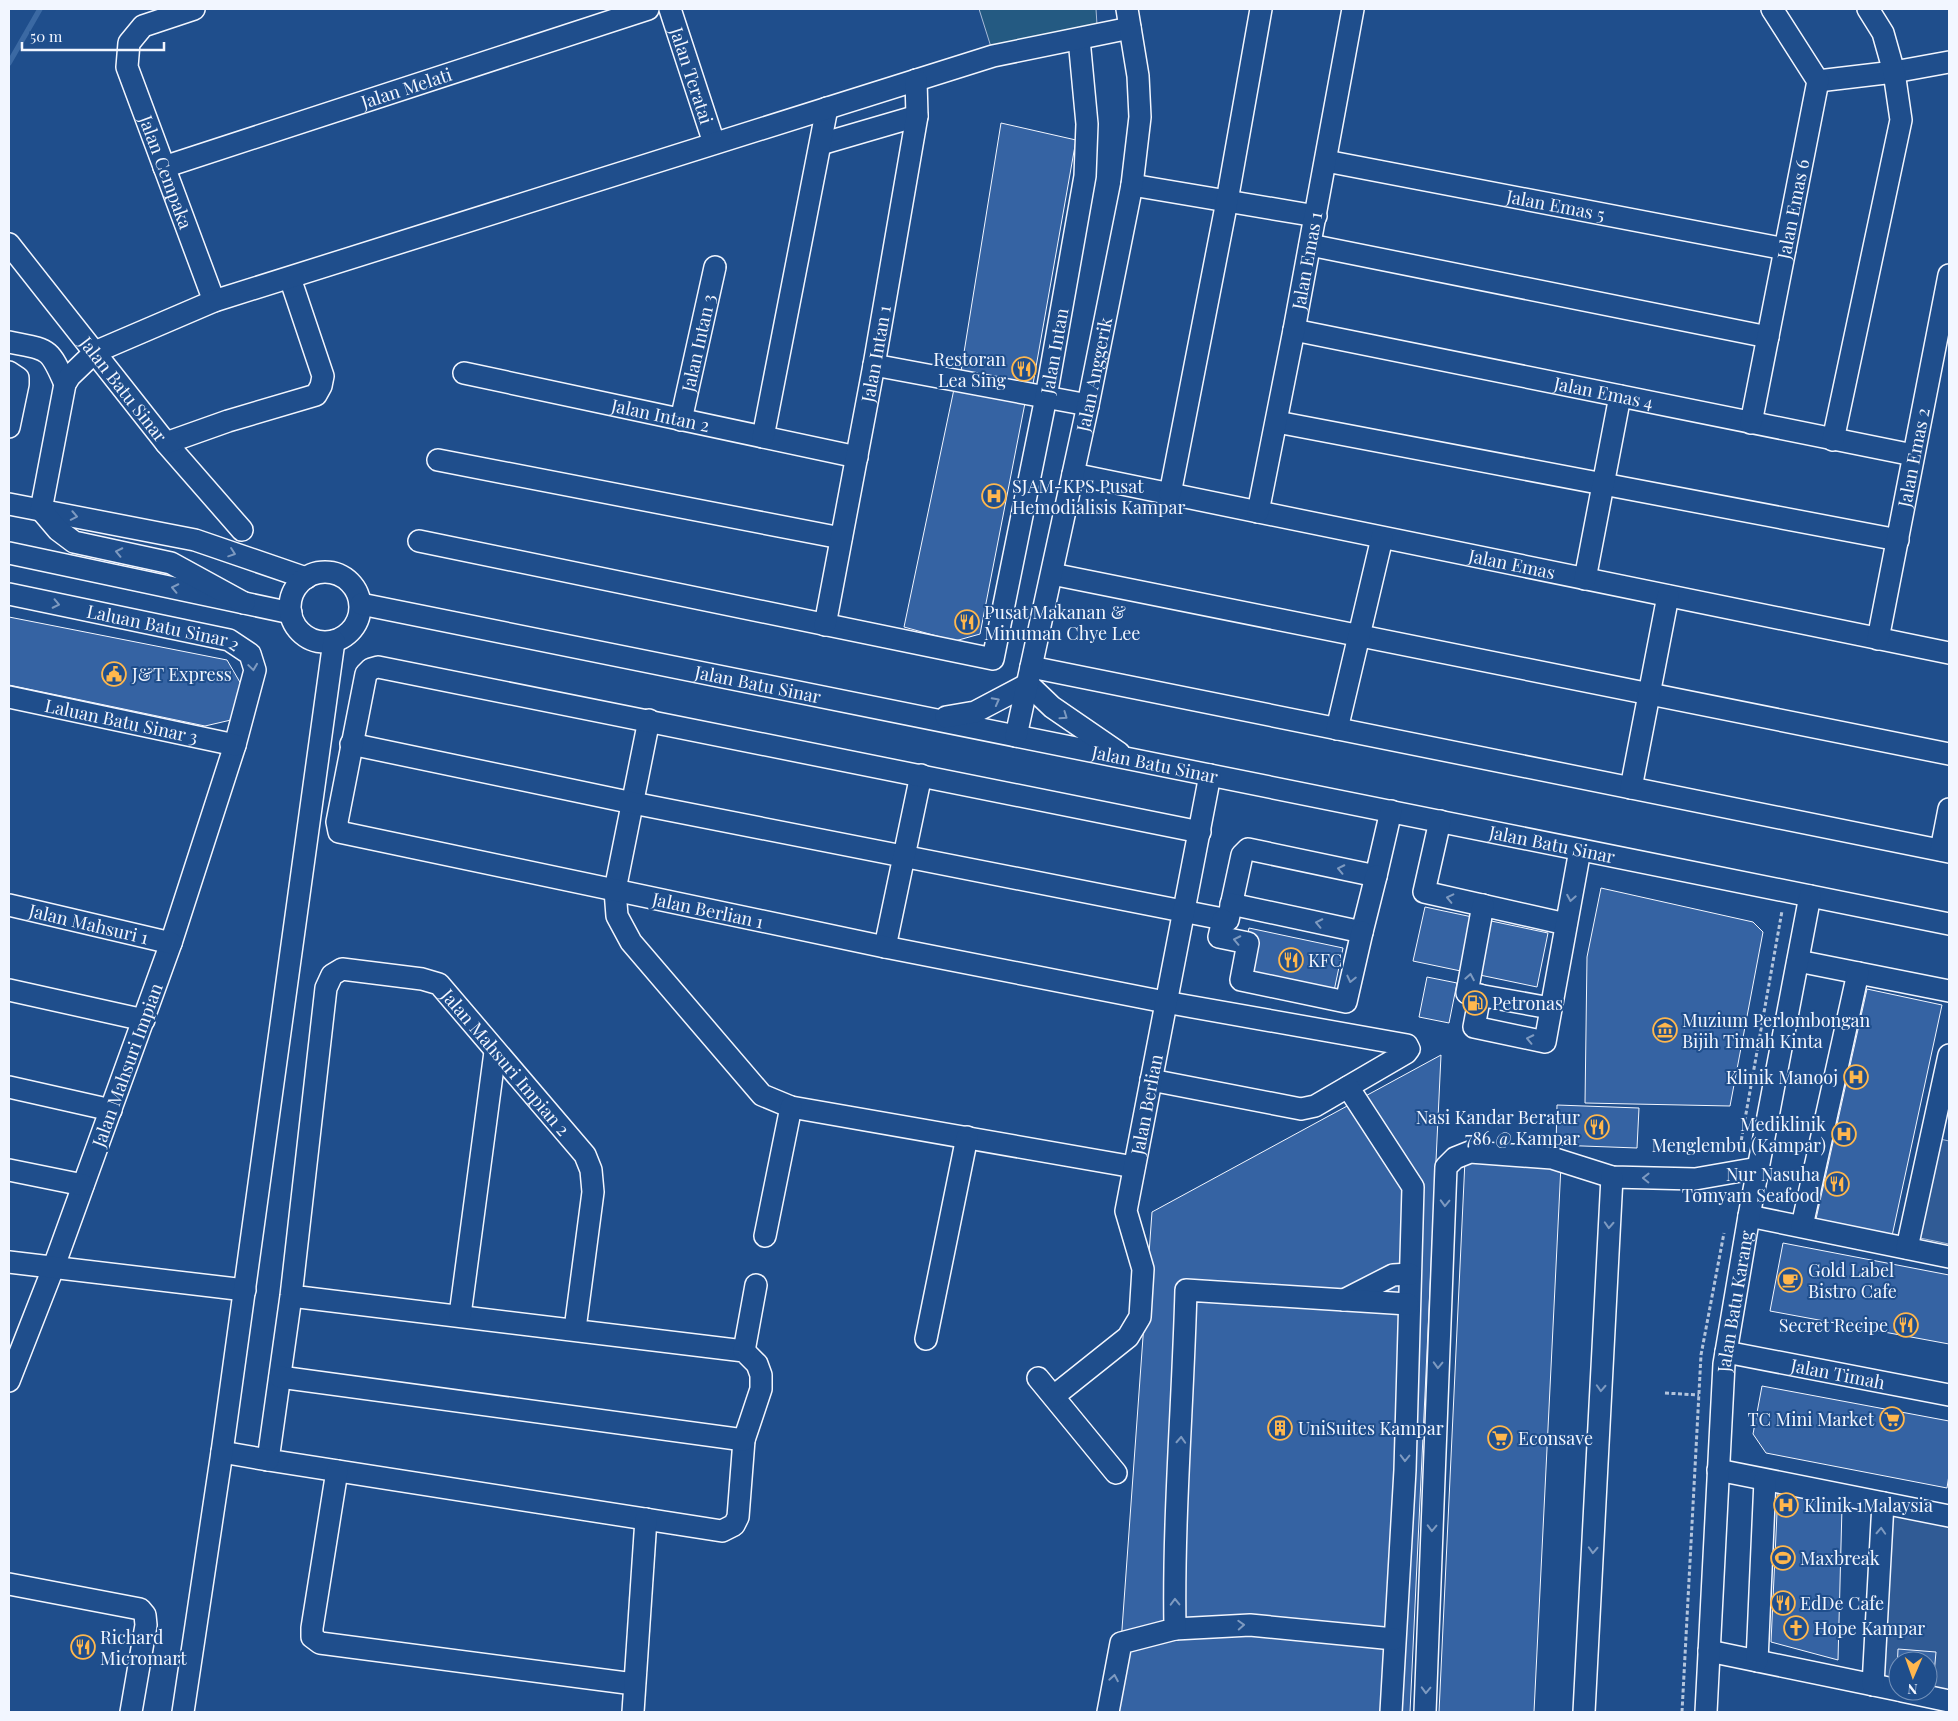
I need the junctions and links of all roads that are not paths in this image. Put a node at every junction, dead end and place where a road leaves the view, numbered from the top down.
1 (194, 9) edge
2 (648, 9) edge
3 (670, 9) edge
4 (1261, 9) edge
5 (1353, 9) edge
6 (1772, 9) edge
7 (1868, 9) edge
8 (1129, 18) edge
9 (1079, 39) junction
10 (1949, 62) edge
11 (1894, 72) junction
12 (916, 80) junction
13 (1818, 81) junction
14 (828, 108) junction
15 (917, 116) junction
16 (714, 143) junction
17 (821, 144) junction
18 (1326, 161) junction
19 (164, 167) junction
20 (1132, 185) junction
21 (1227, 201) junction
22 (1316, 216) junction
23 (9, 244) edge
24 (1310, 245) junction
25 (1785, 249) junction
26 (715, 267) dead end
27 (1949, 275) edge
28 (290, 278) junction
29 (214, 301) junction
30 (1294, 330) junction
31 (1768, 337) junction
32 (9, 342) edge
33 (1942, 345) edge
34 (95, 352) junction
35 (874, 365) junction
36 (9, 372) edge
37 (464, 373) dead end
38 (65, 384) junction
39 (1620, 396) junction
40 (1046, 397) junction
41 (1088, 405) junction
42 (681, 420) junction
43 (1277, 422) junction
44 (1752, 423) junction
45 (9, 427) edge
46 (763, 437) junction
47 (1833, 440) junction
48 (166, 444) junction
49 (1913, 455) junction
50 (857, 457) junction
51 (438, 460) dead end
52 (1073, 474) junction
53 (1605, 484) junction
54 (1170, 494) junction
55 (9, 504) edge
56 (41, 510) junction
57 (1258, 512) junction
58 (242, 530) dead end
59 (841, 538) junction
60 (1382, 538) junction
61 (1898, 540) junction
62 (419, 541) dead end
63 (9, 553) edge
64 (1052, 574) junction
65 (306, 578) junction
66 (1585, 579) junction
67 (9, 594) edge
68 (1668, 596) junction
69 (244, 603) junction
70 (361, 604) junction
71 (291, 613) junction
72 (825, 625) junction
73 (1359, 636) junction
74 (1878, 639) junction
75 (334, 641) junction
76 (1949, 654) edge
77 (1029, 676) junction
78 (1649, 694) junction
79 (9, 697) edge
80 (933, 719) junction
81 (649, 720) junction
82 (1337, 729) junction
83 (1016, 736) junction
84 (236, 744) junction
85 (351, 744) junction
86 (1949, 754) edge
87 (1126, 758) junction
88 (921, 775) junction
89 (1210, 775) junction
90 (1631, 788) junction
91 (633, 803) junction
92 (1949, 809) edge
93 (1391, 812) junction
94 (1440, 822) junction
95 (1200, 832) junction
96 (1580, 850) junction
97 (1945, 851) edge
98 (904, 855) junction
99 (1376, 876) junction
100 (615, 890) junction
101 (1810, 896) junction
102 (9, 905) edge
103 (1482, 905) junction
104 (1227, 912) junction
105 (1184, 913) junction
106 (1566, 924) junction
107 (1949, 924) edge
108 (1362, 932) junction
109 (171, 943) junction
110 (885, 947) junction
111 (1798, 961) junction
112 (1858, 973) junction
113 (9, 990) edge
114 (1949, 991) edge
115 (1480, 995) junction
116 (1165, 1002) junction
117 (1550, 1008) junction
118 (144, 1020) junction
119 (495, 1052) junction
120 (1949, 1055) edge
121 (1151, 1080) junction
122 (9, 1086) edge
123 (1348, 1087) junction
124 (791, 1107) junction
125 (111, 1110) junction
126 (1942, 1126) edge
127 (967, 1138) junction
128 (1134, 1167) junction
129 (1758, 1168) junction
130 (9, 1170) edge
131 (1612, 1177) junction
132 (83, 1186) junction
133 (1749, 1216) junction
134 (1802, 1226) junction
135 (765, 1236) dead end
136 (1907, 1248) junction
137 (1949, 1257) edge
138 (9, 1262) edge
139 (54, 1266) junction
140 (1410, 1274) junction
141 (756, 1285) dead end
142 (245, 1290) junction
143 (291, 1296) junction
144 (1344, 1300) junction
145 (1408, 1304) junction
146 (460, 1315) junction
147 (575, 1329) junction
148 (926, 1339) dead end
149 (744, 1351) junction
150 (1726, 1352) junction
151 (280, 1377) junction
152 (1038, 1378) dead end
153 (9, 1381) edge
154 (1949, 1395) edge
155 (1054, 1396) junction
156 (744, 1440) junction
157 (222, 1452) junction
158 (268, 1460) junction
159 (1718, 1470) junction
160 (337, 1471) junction
161 (1116, 1473) dead end
162 (1766, 1480) junction
163 (1882, 1503) junction
164 (1949, 1516) edge
165 (646, 1519) junction
166 (9, 1584) edge
167 (1175, 1629) junction
168 (1394, 1639) junction
169 (1709, 1652) junction
170 (1756, 1661) junction
171 (634, 1684) junction
172 (1873, 1685) junction
173 (1888, 1688) edge
174 (131, 1712) edge
175 (183, 1712) edge
176 (632, 1712) edge
177 (1108, 1712) edge
178 (1391, 1712) edge
179 (1425, 1712) edge
180 (1584, 1712) edge
181 (1706, 1712) edge

1 - 19 street, Jalan Cempaka
2 - 19 street, Jalan Melati
3 - 16 street, Jalan Teratai
4 - 21 street
5 - 18 street, Jalan Emas 1
6 - 13 street
7 - 11 street
8 - 9 street
8 - 20 street, Jalan Anggerik
9 - 12 street
9 - 40 street, Jalan Intan
10 - 11 street
11 - 13 street
11 - 47 street
12 - 14 street
12 - 15 street, Jalan Intan 1
13 - 25 street, Jalan Emas 6
14 - 16 street
14 - 17 street
15 - 17 street
15 - 35 street, Jalan Intan 1
16 - 28 street
17 - 46 street
18 - 22 street, Jalan Emas 1
18 - 25 street, Jalan Emas 5
19 - 29 street, Jalan Cempaka
20 - 21 street
20 - 41 street, Jalan Anggerik
21 - 22 street
21 - 54 street
22 - 24 street, Jalan Emas 1
23 - 34 street, Jalan Batu Sinar
24 - 30 street, Jalan Emas 1
24 - 31 street
25 - 31 street, Jalan Emas 6
26 - 42 street, Jalan Intan 3
27 - 33 street, Jalan Emas 2
28 - 29 street
28 - 48 street
29 - 34 street
30 - 39 street, Jalan Emas 4
30 - 43 street, Jalan Emas 1
31 - 44 street, Jalan Emas 6
32 - 38 street
33 - 49 street, Jalan Emas 2
34 - 38 street
34 - 48 street, Jalan Batu Sinar
35 - 40 street
35 - 50 street, Jalan Intan 1
36 - 45 street
37 - 42 street, Jalan Intan 2
38 - 56 street
39 - 44 street, Jalan Emas 4
39 - 53 street
40 - 41 street
40 - 72 street, Jalan Intan
41 - 52 street, Jalan Anggerik
42 - 46 street, Jalan Intan 2
43 - 53 street
43 - 57 street, Jalan Emas 1
44 - 47 street, Jalan Emas 4
46 - 50 street, Jalan Intan 2
47 - 49 street, Jalan Emas 4
48 - 58 street, Jalan Batu Sinar
49 - 61 street, Jalan Emas 2
50 - 59 street, Jalan Intan 1
51 - 59 street
52 - 54 street, Jalan Emas
52 - 64 street, Jalan Anggerik
53 - 61 street
53 - 66 street
54 - 57 street, Jalan Emas
55 - 56 street
56 -> 65 street
69 -> 56 street
57 - 60 street, Jalan Emas
59 - 72 street, Jalan Intan 1
60 - 66 street, Jalan Emas
60 - 73 street
61 - 74 street, Jalan Emas 2
62 - 72 street
69 -> 63 street
64 - 73 street
64 - 77 street, Jalan Anggerik
65 - 70 street
65 - 71 street
66 - 68 street, Jalan Emas
67 -> 84 street, Laluan Batu Sinar 2
68 - 74 street, Jalan Emas
68 - 78 street
69 - 71 street
70 - 75 street
70 - 80 street, Jalan Batu Sinar
71 - 75 street
73 - 78 street
73 - 82 street
74 - 76 street, Jalan Emas
75 - 142 street
80 -> 77 street
77 - 82 street
77 - 83 street, Jalan Anggerik
77 -> 87 street
78 - 86 street
78 - 90 street
79 - 84 street, Laluan Batu Sinar 3
80 - 83 street, Jalan Batu Sinar
81 - 85 street
81 - 88 street
81 - 91 street
82 - 90 street
83 - 87 street, Jalan Batu Sinar
84 - 109 street, Jalan Mahsuri Impian
85 - 91 street
85 - 100 street, Jalan Berlian 1
87 - 89 street, Jalan Batu Sinar
88 - 95 street
88 - 98 street
89 - 93 street, Jalan Batu Sinar
89 - 95 street, Jalan Berlian
90 - 97 street
91 - 98 street
91 - 100 street
92 - 97 street
93 - 94 street, Jalan Batu Sinar
93 - 99 street
94 - 96 street, Jalan Batu Sinar
103 -> 94 street
95 - 105 street, Jalan Berlian
96 - 101 street, Jalan Batu Sinar
96 -> 106 street
98 - 105 street
98 - 110 street
99 -> 104 street
99 - 108 street
100 - 110 street, Jalan Berlian 1
100 - 124 street
101 - 107 street, Jalan Batu Sinar
101 - 111 street, Jalan Batu Karang
102 - 109 street, Jalan Mahsuri 1
103 - 106 street
115 -> 103 street
104 - 105 street
108 -> 104 street
108 -> 104 street
105 - 116 street, Jalan Berlian
106 - 117 street
109 - 118 street, Jalan Mahsuri Impian
110 - 116 street, Jalan Berlian 1
111 - 112 street
111 - 129 street, Jalan Batu Karang
112 - 114 street
112 - 134 street
113 - 118 street
115 - 117 street
117 -> 115 street
116 - 121 street, Jalan Berlian
116 - 123 street, Jalan Berlian 1
118 - 125 street, Jalan Mahsuri Impian
119 - 143 street, Jalan Mahsuri Impian 2
119 - 146 street
119 - 147 street, Jalan Mahsuri Impian 2
120 - 126 street
121 - 123 street
121 - 128 street, Jalan Berlian
122 - 125 street
123 - 140 street
124 - 127 street
124 - 135 street
125 - 132 street, Jalan Mahsuri Impian
126 - 136 street
127 - 128 street
127 - 148 street
128 - 155 street, Jalan Berlian
129 -> 131 street
129 - 133 street, Jalan Batu Karang
130 - 132 street
131 -> 179 street
131 -> 180 street
132 - 139 street, Jalan Mahsuri Impian
133 - 134 street
133 - 150 street, Jalan Batu Karang
134 - 136 street
136 - 137 street
138 - 139 street
139 - 142 street
139 - 153 street, Jalan Mahsuri Impian
140 - 144 street
140 - 145 street
141 - 149 street
142 - 157 street
143 - 146 street
143 - 151 street, Jalan Mahsuri Impian 2
144 - 145 street
167 -> 144 street
145 -> 168 street
146 - 147 street
147 - 149 street
149 - 156 street
150 - 154 street, Jalan Timah
150 - 159 street, Jalan Batu Karang
151 - 156 street
151 - 158 street, Jalan Mahsuri Impian 2
152 - 155 street
155 - 161 street
156 - 165 street
157 - 158 street
157 - 175 street
158 - 160 street
159 - 162 street
159 - 169 street, Jalan Batu Karang
160 - 165 street
160 - 171 street
162 - 163 street
162 - 170 street
163 - 164 street
172 -> 163 street
165 - 171 street
166 - 174 street
167 -> 168 street
177 -> 167 street
168 - 178 street
169 - 170 street
169 - 181 street, Jalan Batu Karang
170 - 172 street
171 - 176 street
172 - 173 street

